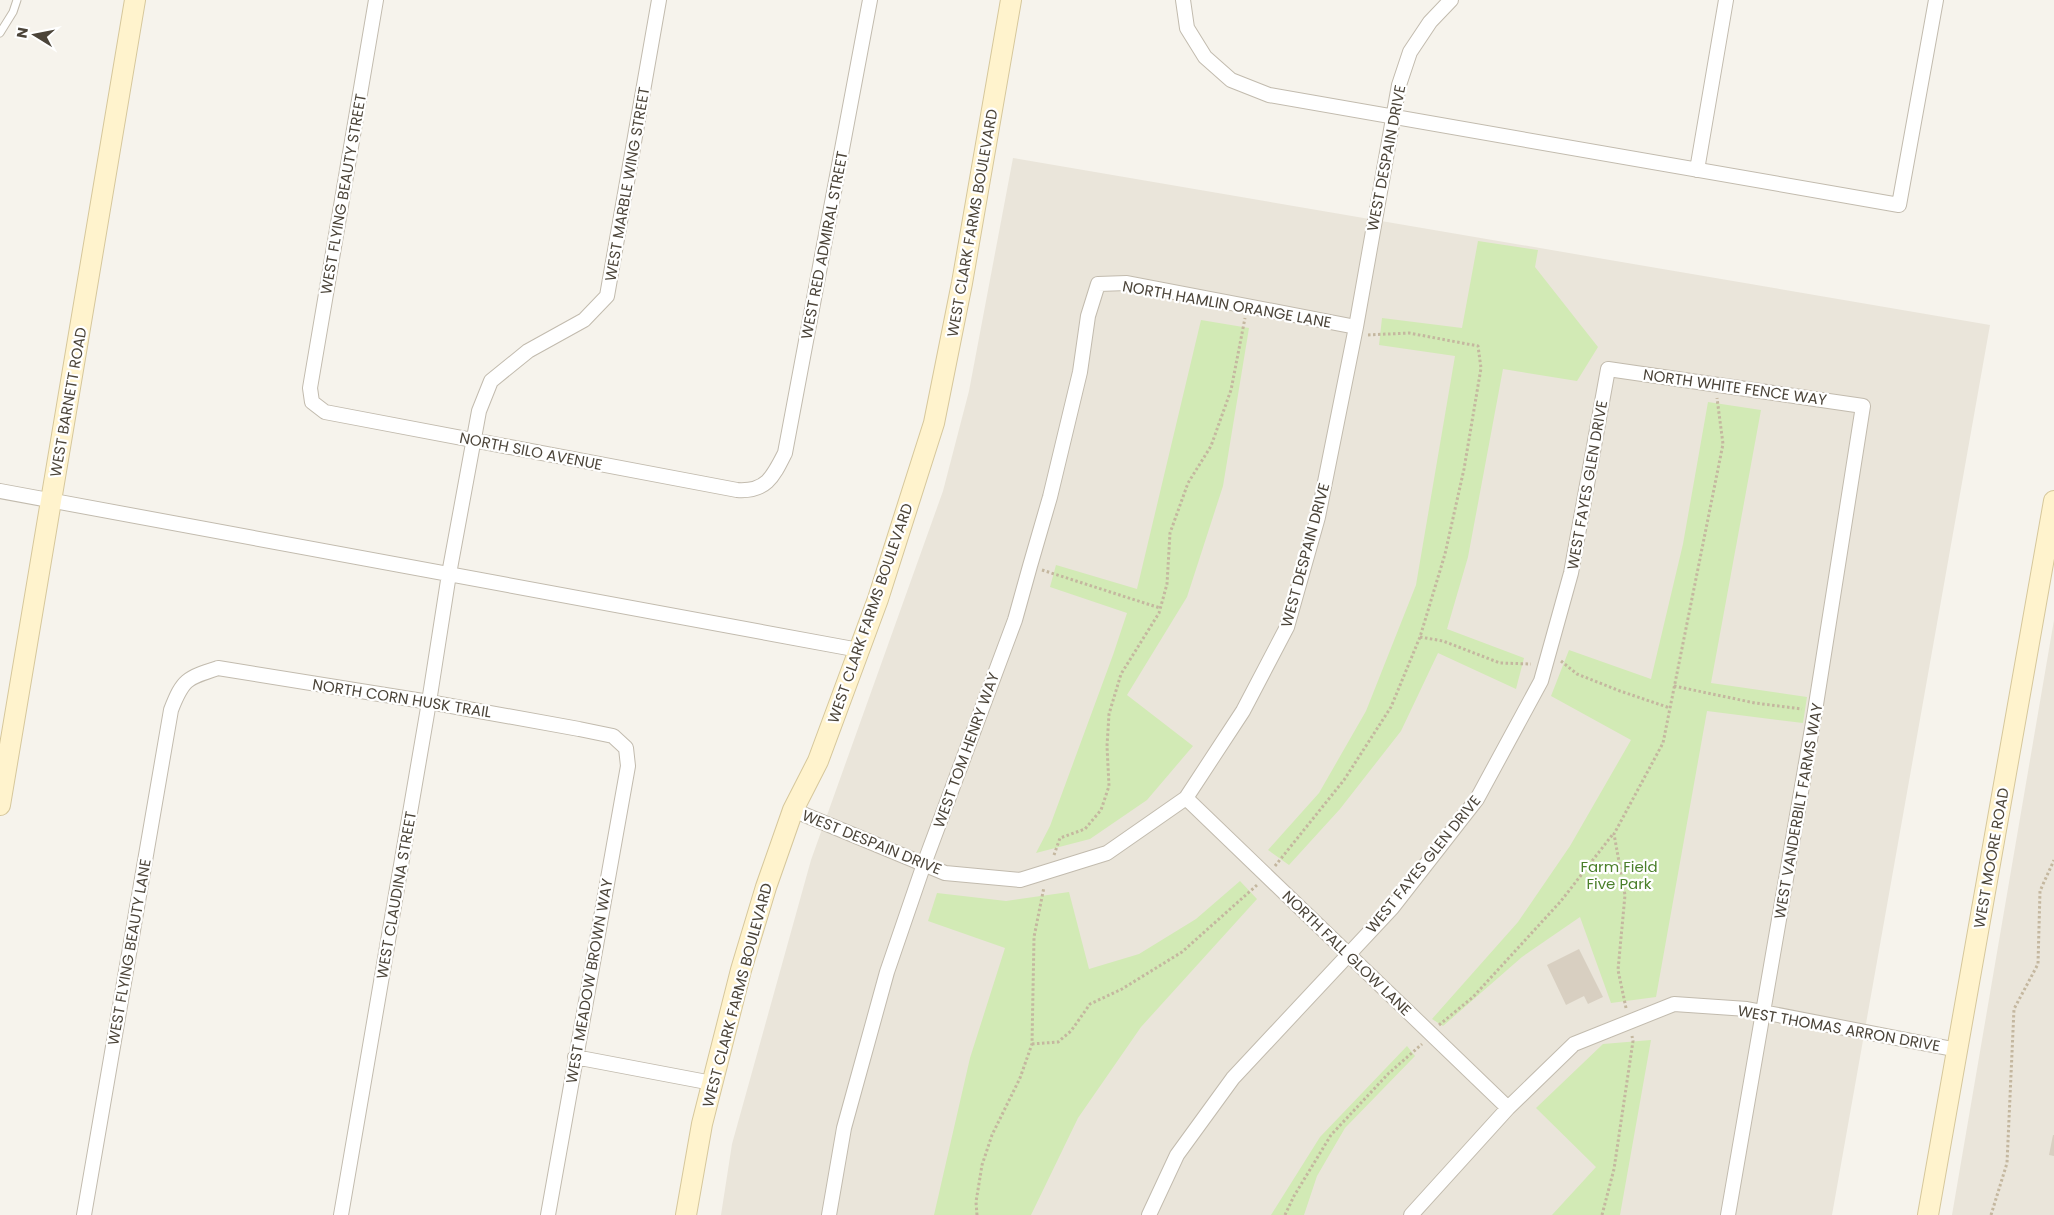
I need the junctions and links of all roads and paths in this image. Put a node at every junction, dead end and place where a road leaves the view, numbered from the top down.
1 (17, 0) edge
2 (136, 0) edge
3 (376, 0) edge
4 (659, 0) edge
5 (870, 0) edge
6 (1011, 0) edge
7 (1182, 0) edge
8 (1451, 0) edge
9 (1726, 0) edge
10 (1936, 0) edge
11 (0, 33) edge
12 (1393, 116) junction
13 (1697, 170) junction
14 (1098, 284) joint
15 (1247, 306) junction
16 (1355, 331) junction
17 (1608, 369) joint
18 (1716, 385) junction
19 (310, 388) joint
20 (1863, 406) joint
21 (474, 440) junction
22 (765, 484) joint
23 (0, 491) edge
24 (52, 501) junction
25 (2054, 501) edge
26 (1030, 566) junction
27 (449, 574) junction
28 (1160, 608) junction
29 (1420, 637) junction
30 (859, 650) junction
31 (1549, 651) junction
32 (1674, 686) junction
33 (179, 690) joint
34 (429, 702) junction
35 (1670, 708) junction
36 (1815, 711) junction
37 (626, 748) joint
38 (1186, 798) junction
39 (0, 805) edge
40 (793, 810) junction
41 (1614, 834) junction
42 (2054, 860) edge
43 (924, 864) junction
44 (1048, 871) junction
45 (1267, 877) junction
46 (1348, 955) junction
47 (1762, 1012) junction
48 (1629, 1022) junction
49 (1432, 1035) junction
50 (1032, 1044) junction
51 (1958, 1050) junction
52 (575, 1057) junction
53 (712, 1083) junction
54 (1508, 1108) junction
55 (84, 1215) edge
56 (341, 1215) edge
57 (548, 1215) edge
58 (686, 1215) edge
59 (829, 1215) edge
60 (976, 1215) edge
61 (1149, 1215) edge
62 (1285, 1215) edge
63 (1411, 1215) edge
64 (1602, 1215) edge
65 (1728, 1215) edge
66 (1928, 1215) edge
67 (1991, 1215) edge

1 - 11 lane
2 - 24 street, WEST BARNETT ROAD
3 - 19 street, WEST FLYING BEAUTY STREET
4 - 21 street, WEST MARBLE WING STREET
5 - 22 street, WEST RED ADMIRAL STREET
6 - 30 street, WEST CLARK FARMS BOULEVARD
7 - 12 street
8 - 12 street, WEST DESPAIN DRIVE
9 - 13 street
10 - 13 street
12 - 13 street
12 - 16 street, WEST DESPAIN DRIVE
14 - 15 street, NORTH HAMLIN ORANGE LANE
14 - 26 street, WEST TOM HENRY WAY
15 - 16 street, NORTH HAMLIN ORANGE LANE
15 - 28 path
16 - 29 path
16 - 38 street, WEST DESPAIN DRIVE
17 - 18 street, NORTH WHITE FENCE WAY
17 - 31 street, WEST FAYES GLEN DRIVE
18 - 20 street, NORTH WHITE FENCE WAY
18 - 32 path
19 - 21 street, NORTH SILO AVENUE
20 - 36 street, WEST VANDERBILT FARMS WAY
21 - 22 street, NORTH SILO AVENUE
21 - 27 street, WEST MARBLE WING STREET
23 - 24 street
24 - 27 street
24 - 39 street, WEST BARNETT ROAD
25 - 51 street, WEST MOORE ROAD
26 - 28 path
26 - 43 street, WEST TOM HENRY WAY
27 - 30 street
27 - 34 street, WEST CLAUDINA STREET
28 - 44 path
29 - 31 path
29 - 45 path
30 - 40 street, WEST CLARK FARMS BOULEVARD
31 - 35 path
31 - 46 street, WEST FAYES GLEN DRIVE
32 - 35 path
32 - 36 path
33 - 34 street, NORTH CORN HUSK TRAIL
33 - 55 street, WEST FLYING BEAUTY LANE
34 - 37 street, NORTH CORN HUSK TRAIL
34 - 56 street, WEST CLAUDINA STREET
35 - 41 path
36 - 47 street, WEST VANDERBILT FARMS WAY
37 - 52 street, WEST MEADOW BROWN WAY
38 - 44 street, WEST DESPAIN DRIVE
38 - 45 street, NORTH FALL GLOW LANE
40 - 43 street, WEST DESPAIN DRIVE
40 - 53 street, WEST CLARK FARMS BOULEVARD
41 - 48 path
41 - 49 path
42 - 67 path
43 - 44 street, WEST DESPAIN DRIVE
43 - 59 street, WEST TOM HENRY WAY
44 - 50 path
45 - 46 street, NORTH FALL GLOW LANE
45 - 50 path
46 - 49 street, NORTH FALL GLOW LANE
46 - 61 street, WEST FAYES GLEN DRIVE
47 - 48 street, WEST THOMAS ARRON DRIVE
47 - 51 street, WEST THOMAS ARRON DRIVE
47 - 65 street, WEST VANDERBILT FARMS WAY
48 - 54 street, WEST THOMAS ARRON DRIVE
48 - 64 path
49 - 54 street, NORTH FALL GLOW LANE
49 - 62 path
50 - 60 path
51 - 66 street, WEST MOORE ROAD
52 - 53 street
52 - 57 street, WEST MEADOW BROWN WAY
53 - 58 street, WEST CLARK FARMS BOULEVARD
54 - 63 street, WEST THOMAS ARRON DRIVE

